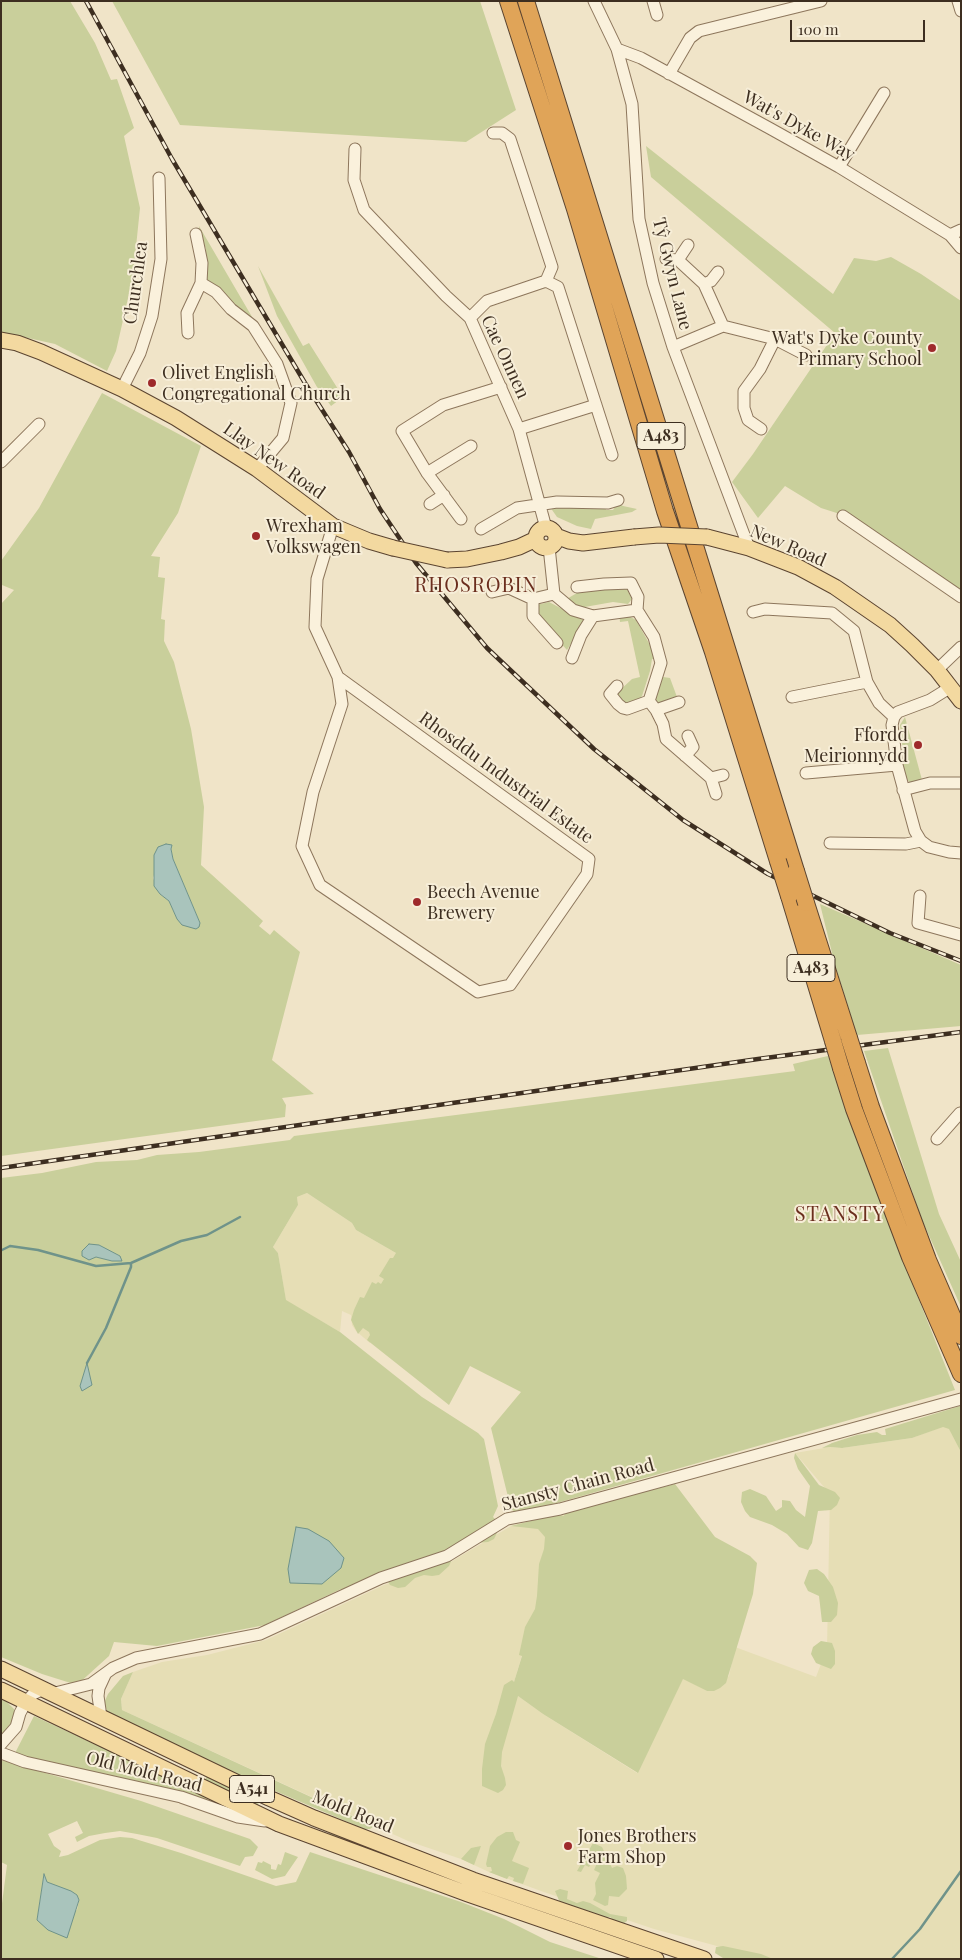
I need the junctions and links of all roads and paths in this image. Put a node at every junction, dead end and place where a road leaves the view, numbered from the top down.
1 (508, 1) edge
2 (526, 1) edge
3 (594, 1) edge
4 (654, 1) edge
5 (821, 1) edge
6 (958, 1) edge
7 (961, 11) edge
8 (656, 15) dead end
9 (617, 49) junction
10 (669, 74) junction
11 (884, 93) dead end
12 (492, 133) dead end
13 (355, 149) dead end
14 (839, 167) junction
15 (159, 178) dead end
16 (955, 232) edge
17 (196, 234) dead end
18 (688, 245) dead end
19 (961, 248) edge
20 (666, 259) dead end
21 (678, 260) junction
22 (718, 272) dead end
23 (546, 281) junction
24 (201, 283) junction
25 (704, 284) junction
26 (470, 318) junction
27 (723, 326) junction
28 (188, 333) dead end
29 (775, 339) junction
30 (1, 340) edge
31 (673, 347) junction
32 (806, 355) dead end
33 (501, 387) junction
34 (122, 389) junction
35 (596, 405) junction
36 (39, 424) dead end
37 (519, 429) junction
38 (761, 429) dead end
39 (470, 446) dead end
40 (612, 454) dead end
41 (2, 459) edge
42 (257, 470) junction
43 (428, 473) junction
44 (444, 495) junction
45 (612, 503) dead end
46 (430, 504) dead end
47 (539, 505) junction
48 (843, 516) dead end
49 (461, 519) dead end
50 (333, 526) junction
51 (481, 529) dead end
52 (547, 537) junction
53 (749, 548) junction
54 (577, 588) dead end
55 (492, 592) dead end
56 (554, 594) junction
57 (961, 596) edge
58 (533, 599) junction
59 (637, 610) junction
60 (753, 612) dead end
61 (592, 616) junction
62 (557, 643) dead end
63 (961, 646) edge
64 (572, 658) dead end
65 (937, 670) junction
66 (338, 677) junction
67 (867, 682) junction
68 (951, 688) junction
69 (611, 690) dead end
70 (792, 697) dead end
71 (961, 701) edge
72 (679, 702) dead end
73 (652, 706) junction
74 (894, 717) junction
75 (688, 736) dead end
76 (685, 756) junction
77 (814, 760) dead end
78 (897, 765) junction
79 (724, 775) dead end
80 (711, 778) junction
81 (961, 784) edge
82 (903, 790) junction
83 (716, 794) dead end
84 (921, 841) junction
85 (830, 843) dead end
86 (961, 853) edge
87 (920, 896) dead end
88 (961, 935) edge
89 (841, 1040) junction
90 (849, 1065) junction
91 (958, 1111) edge
92 (937, 1139) dead end
93 (961, 1336) edge
94 (961, 1374) edge
95 (961, 1399) edge
96 (1, 1669) edge
97 (105, 1675) junction
98 (1, 1690) edge
99 (46, 1692) junction
100 (26, 1702) junction
101 (101, 1717) junction
102 (1, 1744) edge
103 (1, 1753) edge
104 (279, 1824) junction
105 (656, 1959) edge
106 (704, 1959) edge

1 - 89 highway, A483, bridge
2 - 89 highway, A483, bridge
3 - 9 street, Tŷ Gwyn Lane
4 - 8 street
5 - 10 street
6 - 7 street
9 - 10 street, Wat's Dyke Way
9 - 31 street, Tŷ Gwyn Lane
10 - 14 street, Wat's Dyke Way
11 - 14 street
12 - 23 street
13 - 26 street, Cae Onnen
14 - 16 street, Wat's Dyke Way
15 - 34 street, Churchlea
16 - 19 street, Wat's Dyke Way
17 - 24 street
18 - 21 street
20 - 21 street
21 - 25 street
22 - 25 street
23 - 26 street
23 - 35 street
24 - 28 street
24 - 42 street
25 - 27 street
26 - 33 street, Cae Onnen
27 - 29 street
27 - 31 street
29 - 32 street
29 - 38 street
30 - 34 main road, Llay New Road
31 - 53 street, Tŷ Gwyn Lane
33 - 37 street, Cae Onnen
33 - 43 street
34 - 42 main road, Llay New Road
35 - 37 street
35 - 40 street
36 - 41 street
37 - 47 street, Cae Onnen
39 - 43 street
42 - 50 main road, Llay New Road
43 - 44 street
44 - 46 street
44 - 49 street
45 - 47 street
47 - 51 street
47 - 52 street, Cae Onnen
48 - 57 street
50 - 52 main road, Llay New Road, bridge
50 - 66 street, Rhosddu Industrial Estate
52 - 53 main road, New Road, bridge
52 - 56 street, Cae Onnen
53 - 65 main road, New Road
54 - 59 street
55 - 58 street
56 - 58 street
56 - 61 street
58 - 62 street
59 - 61 street
59 - 73 street
60 - 67 street
61 - 64 street
63 - 65 street
65 - 68 main road, New Road
66 - 66 street, Rhosddu Industrial Estate
67 - 70 street
67 - 74 street
68 - 71 main road, New Road
68 - 74 street
69 - 73 street
72 - 73 street
73 - 76 street
74 - 78 street
75 - 76 street
76 - 80 street
77 - 78 street
78 - 82 street
79 - 80 street
80 - 83 street
81 - 82 street
82 - 84 street
84 - 85 street
84 - 86 street
87 - 88 street
89 - 90 highway, A483, bridge
90 - 93 highway, A483
90 - 94 highway, A483
91 - 92 street
95 - 97 street, Stansty Chain Road
96 - 99 main road, Mold Road / A541
97 - 99 street, Stansty Chain Road
97 - 101 street
98 - 100 main road, Mold Road / A541
99 - 100 street
99 - 101 main road, Mold Road / A541
100 - 102 street
100 - 104 main road, Mold Road / A541
101 - 106 main road, Mold Road / A541
103 - 104 street, Old Mold Road
104 - 105 main road, Mold Road / A541

